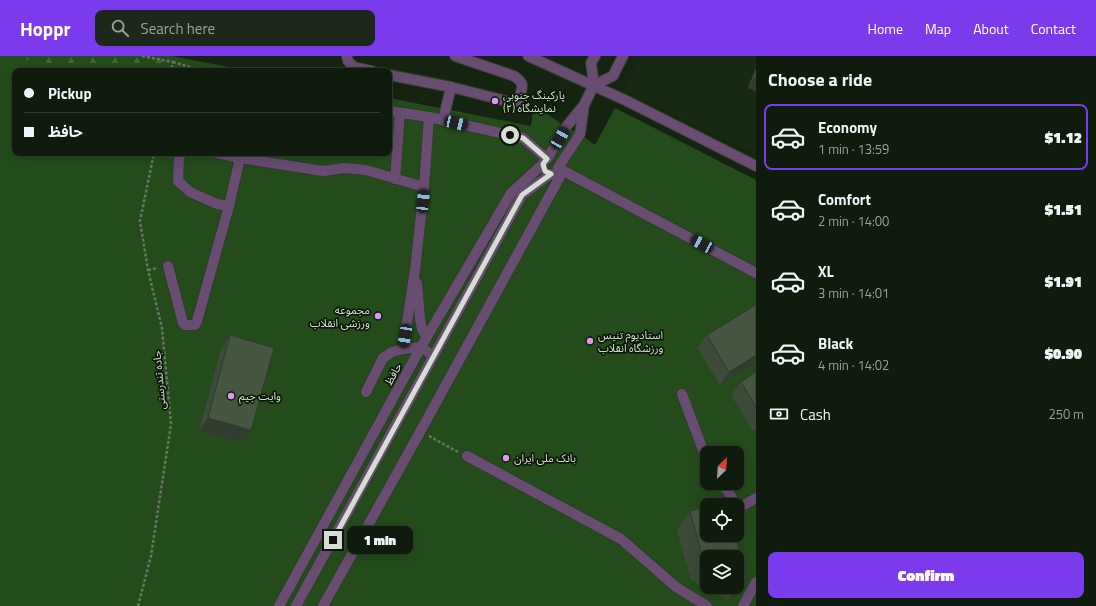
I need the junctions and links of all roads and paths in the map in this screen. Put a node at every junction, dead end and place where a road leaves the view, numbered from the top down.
1 (142, 56) edge
2 (347, 56) edge
3 (455, 56) edge
4 (528, 56) edge
5 (595, 56) edge
6 (623, 56) edge
7 (173, 62) junction
8 (172, 68) edge
9 (193, 68) edge
10 (358, 68) edge
11 (392, 76) edge
12 (594, 85) junction
13 (450, 88) junction
14 (584, 106) junction
15 (392, 112) edge
16 (400, 113) junction
17 (429, 117) junction
18 (442, 120) junction
19 (153, 156) edge
20 (180, 156) edge
21 (231, 156) edge
22 (240, 158) junction
23 (545, 161) junction
24 (756, 166) edge
25 (557, 171) junction
26 (395, 179) junction
27 (424, 188) junction
28 (229, 206) junction
29 (168, 266) dead end
30 (415, 270) junction
31 (756, 273) edge
32 (427, 337) junction
33 (421, 347) junction
34 (403, 349) junction
35 (434, 356) junction
36 (366, 392) dead end
37 (682, 394) dead end
38 (420, 432) junction
39 (701, 446) edge
40 (466, 456) joint
41 (727, 490) edge
42 (756, 498) edge
43 (756, 582) edge
44 (138, 606) edge
45 (279, 606) edge
46 (296, 606) edge
47 (323, 606) edge
48 (707, 606) edge
49 (743, 606) edge

1 - 7 path
2 - 10 street
3 - 13 street
4 - 12 street
5 - 12 street
6 - 12 street
7 - 8 path
7 - 9 path
11 - 13 street
12 - 14 street
12 - 24 street
13 - 18 street
14 - 23 street, حافظ
14 - 25 street
15 - 16 street
16 - 17 street
16 - 26 street
17 - 18 street
17 - 27 street
18 - 23 street
19 - 44 path, جاده تندرستی
20 - 28 street
21 - 22 street
22 - 26 street
22 - 28 street
23 - 25 street
23 - 32 street, حافظ
25 - 31 street
25 - 35 street
25 - 38 street
26 - 27 street
27 - 30 street
28 - 29 street
30 - 32 street
30 - 34 street
32 - 33 street, حافظ
33 - 34 street
33 - 35 street
33 - 45 street, حافظ
34 - 36 street
35 - 46 street
37 - 39 street
38 - 40 path
38 - 47 street
40 - 48 street
41 - 42 street
43 - 49 street

